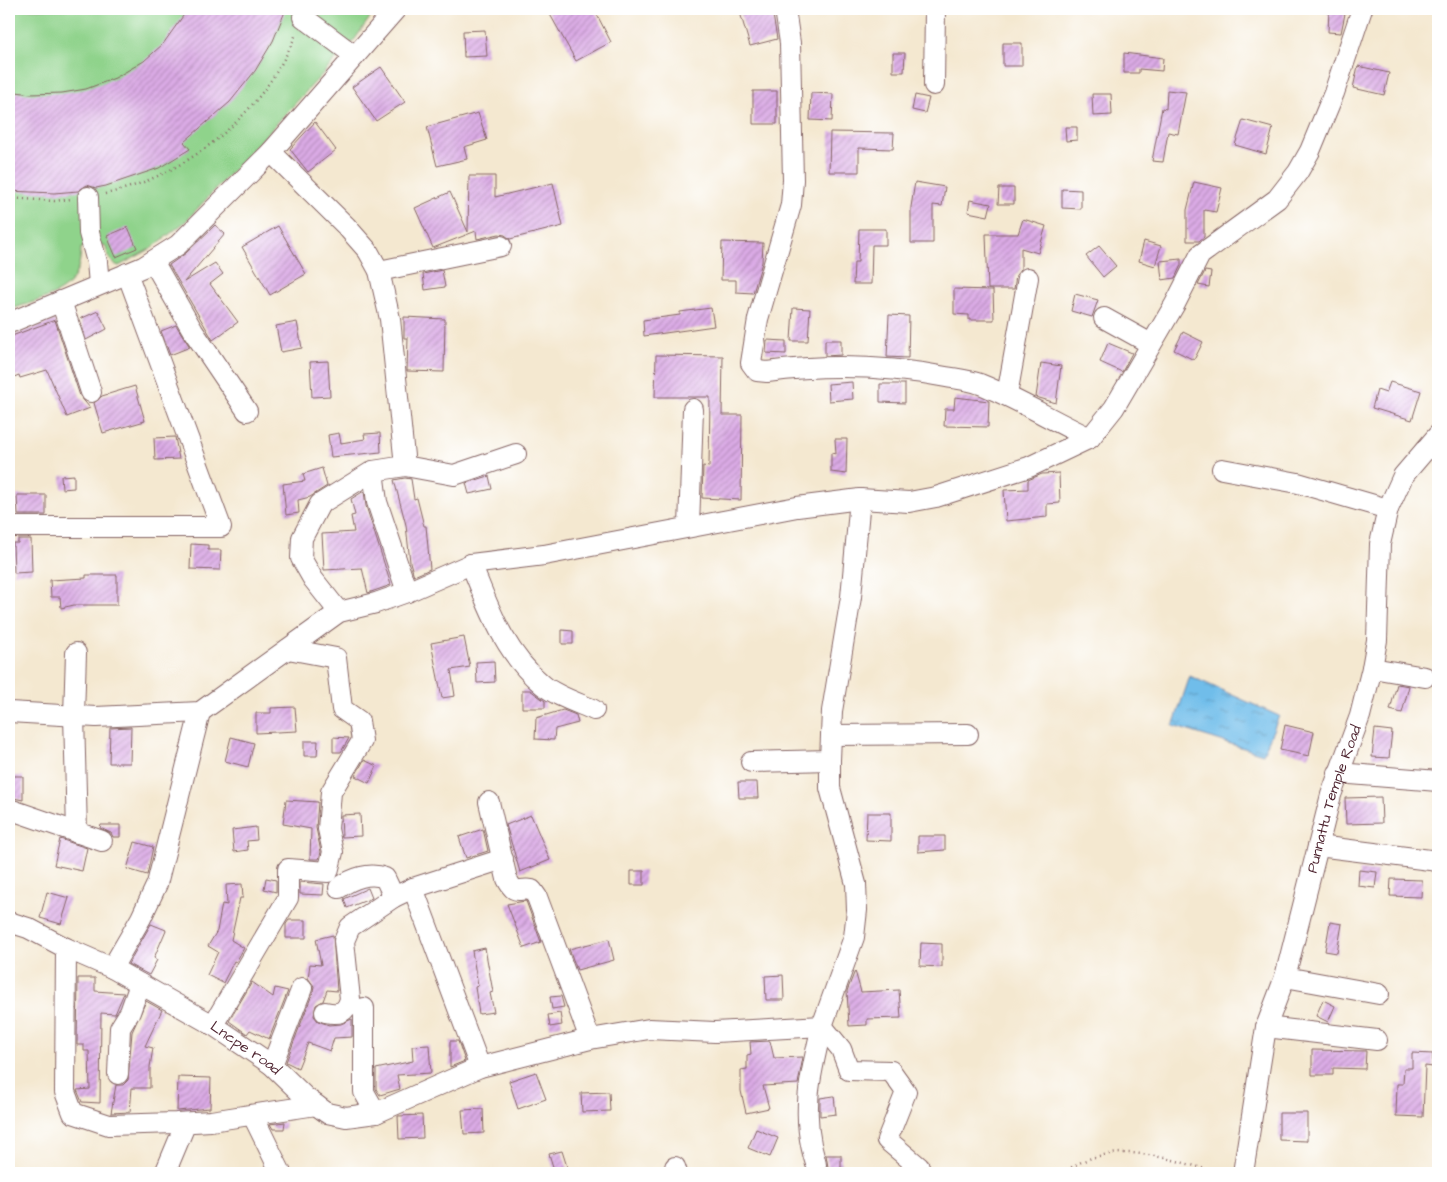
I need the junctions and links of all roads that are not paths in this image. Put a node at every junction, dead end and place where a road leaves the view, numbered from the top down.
1 (396, 9) edge
2 (785, 9) edge
3 (936, 9) edge
4 (1362, 9) edge
5 (303, 17) road end
6 (355, 56) junction
7 (934, 85) dead end
8 (271, 152) junction
9 (88, 197) road end
10 (501, 246) dead end
11 (152, 261) junction
12 (379, 271) junction
13 (127, 273) junction
14 (1028, 278) dead end
15 (99, 284) junction
16 (61, 301) junction
17 (1104, 318) dead end
18 (9, 324) edge
19 (1151, 344) junction
20 (91, 392) dead end
21 (1006, 395) junction
22 (693, 409) dead end
23 (247, 411) dead end
24 (1438, 435) edge
25 (1090, 438) junction
26 (516, 454) dead end
27 (405, 466) junction
28 (1222, 469) dead end
29 (373, 471) junction
30 (860, 500) junction
31 (1388, 509) junction
32 (9, 527) edge
33 (689, 527) junction
34 (471, 564) junction
35 (407, 592) junction
36 (339, 612) junction
37 (288, 649) junction
38 (76, 653) dead end
39 (1372, 668) junction
40 (1425, 677) dead end
41 (594, 710) dead end
42 (9, 712) edge
43 (200, 712) junction
44 (74, 715) junction
45 (968, 734) dead end
46 (831, 735) junction
47 (830, 760) junction
48 (751, 762) dead end
49 (1338, 773) junction
50 (1438, 781) edge
51 (489, 802) dead end
52 (9, 809) edge
53 (77, 833) junction
54 (102, 841) dead end
55 (1318, 846) junction
56 (502, 859) junction
57 (1438, 861) edge
58 (339, 888) dead end
59 (413, 888) junction
60 (394, 897) junction
61 (9, 922) edge
62 (66, 948) junction
63 (112, 968) junction
64 (1285, 977) junction
65 (140, 984) junction
66 (302, 988) dead end
67 (1379, 994) dead end
68 (364, 1008) dead end
69 (325, 1012) dead end
70 (213, 1025) junction
71 (822, 1026) junction
72 (1266, 1027) junction
73 (590, 1039) junction
74 (1377, 1040) dead end
75 (272, 1065) junction
76 (480, 1067) junction
77 (118, 1074) dead end
78 (316, 1105) junction
79 (376, 1113) junction
80 (253, 1116) junction
81 (186, 1123) junction
82 (816, 1164) dead end
83 (918, 1167) dead end
84 (165, 1173) edge
85 (281, 1173) edge
86 (1243, 1173) edge

1 - 6 street
2 - 21 street
3 - 7 street
4 - 19 street
5 - 6 street
6 - 8 street
8 - 11 street
8 - 12 street
9 - 15 street
10 - 12 street
11 - 13 street
11 - 23 street
12 - 27 street
13 - 15 street
13 - 32 street
14 - 21 street
15 - 16 street
16 - 18 street
16 - 20 street
17 - 19 street
19 - 25 street
21 - 25 street
22 - 33 street
24 - 31 street, Punnattu Temple Road
25 - 30 street
26 - 27 street
27 - 29 street
28 - 31 street
29 - 35 street
29 - 36 street
30 - 33 street
30 - 46 street
31 - 39 street, Punnattu Temple Road
33 - 34 street
34 - 35 street
34 - 41 street
35 - 36 street
36 - 37 street
37 - 43 street
37 - 70 street
38 - 44 street
39 - 40 street
39 - 49 street, Punnattu Temple Road
42 - 44 street
43 - 44 street
43 - 63 street
44 - 53 street
45 - 46 street
46 - 47 street
47 - 48 street
47 - 71 street
49 - 50 street
49 - 55 street, Punnattu Temple Road
51 - 56 street
52 - 53 street
53 - 54 street
55 - 57 street
55 - 64 street, Punnattu Temple Road
56 - 59 street
56 - 73 street
58 - 60 street
59 - 60 street
59 - 76 street
60 - 69 street
61 - 62 street, Lncpe road
62 - 63 street, Lncpe road
62 - 81 street
63 - 65 street, Lncpe road
64 - 67 street
64 - 72 street, Punnattu Temple Road
65 - 70 street, Lncpe road
65 - 77 street
66 - 75 street
68 - 79 street
70 - 75 street, Lncpe road
71 - 73 street, Lncpe road
71 - 82 street
71 - 83 street
72 - 74 street
72 - 86 street, Punnattu Temple Road
73 - 76 street, Lncpe road
75 - 78 street, Lncpe road
76 - 79 street, Lncpe road
78 - 79 street, Lncpe road
78 - 80 street
80 - 81 street
80 - 85 street
81 - 84 street

